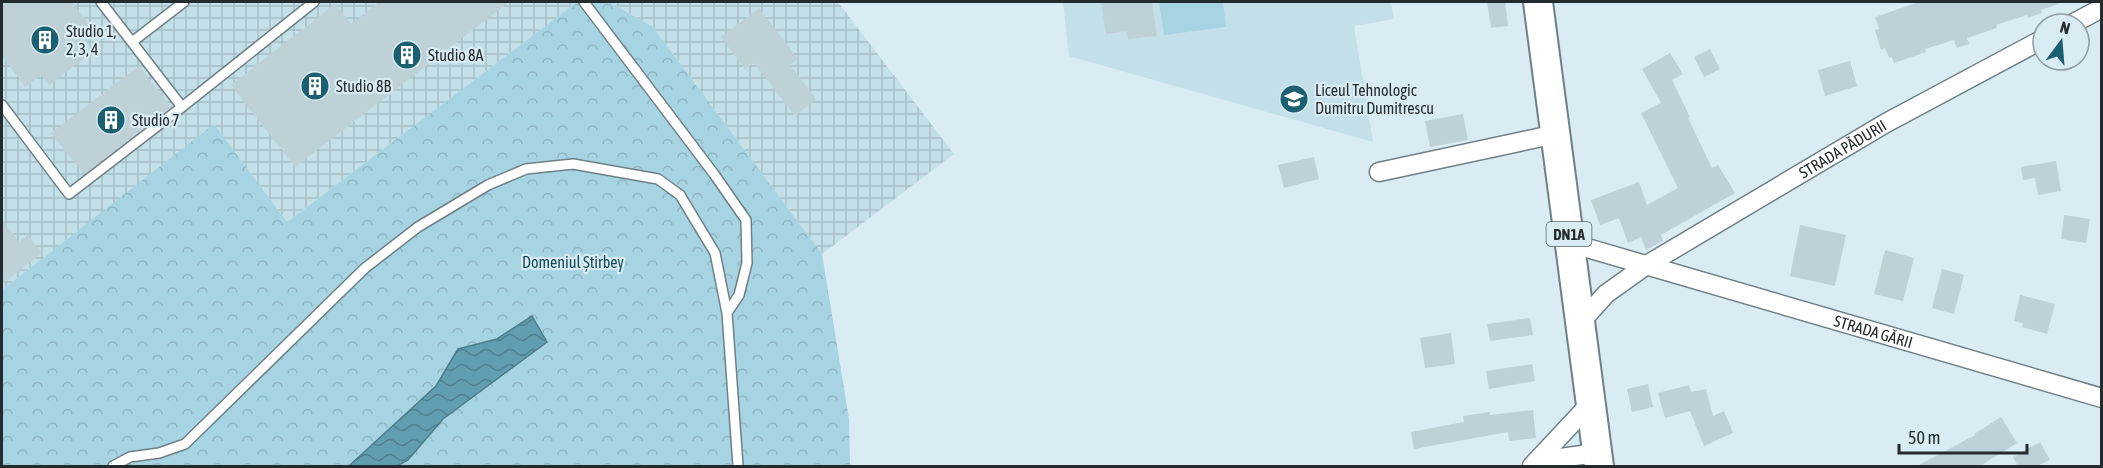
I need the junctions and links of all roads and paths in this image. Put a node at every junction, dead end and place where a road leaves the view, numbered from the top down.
1 (101, 2) edge
2 (184, 2) edge
3 (314, 2) edge
4 (584, 2) edge
5 (1538, 2) edge
6 (132, 42) junction
7 (2031, 45) edge
8 (2, 105) edge
9 (182, 107) junction
10 (1556, 134) junction
11 (1379, 172) dead end
12 (1570, 243) junction
13 (1645, 266) junction
14 (727, 313) junction
15 (1579, 324) junction
16 (2102, 398) edge
17 (1590, 404) junction
18 (1598, 460) edge
19 (1535, 464) edge
20 (113, 466) edge
21 (738, 466) edge

1 - 6 lane
2 - 6 lane
3 - 9 lane
4 - 14 lane
5 - 10 main road, DN1A
6 - 9 lane
7 - 13 street, STRADA PĂDURII
8 - 9 lane
10 - 11 street
10 - 12 main road, DN1A
12 - 13 street, STRADA GĂRII
12 - 15 main road, DN1A
13 - 15 street, STRADA PĂDURII
13 - 16 street, STRADA GĂRII
14 - 20 lane
14 - 21 lane
15 - 17 main road, DN1A
17 - 18 main road, DN1A
17 - 19 street
18 - 19 street

